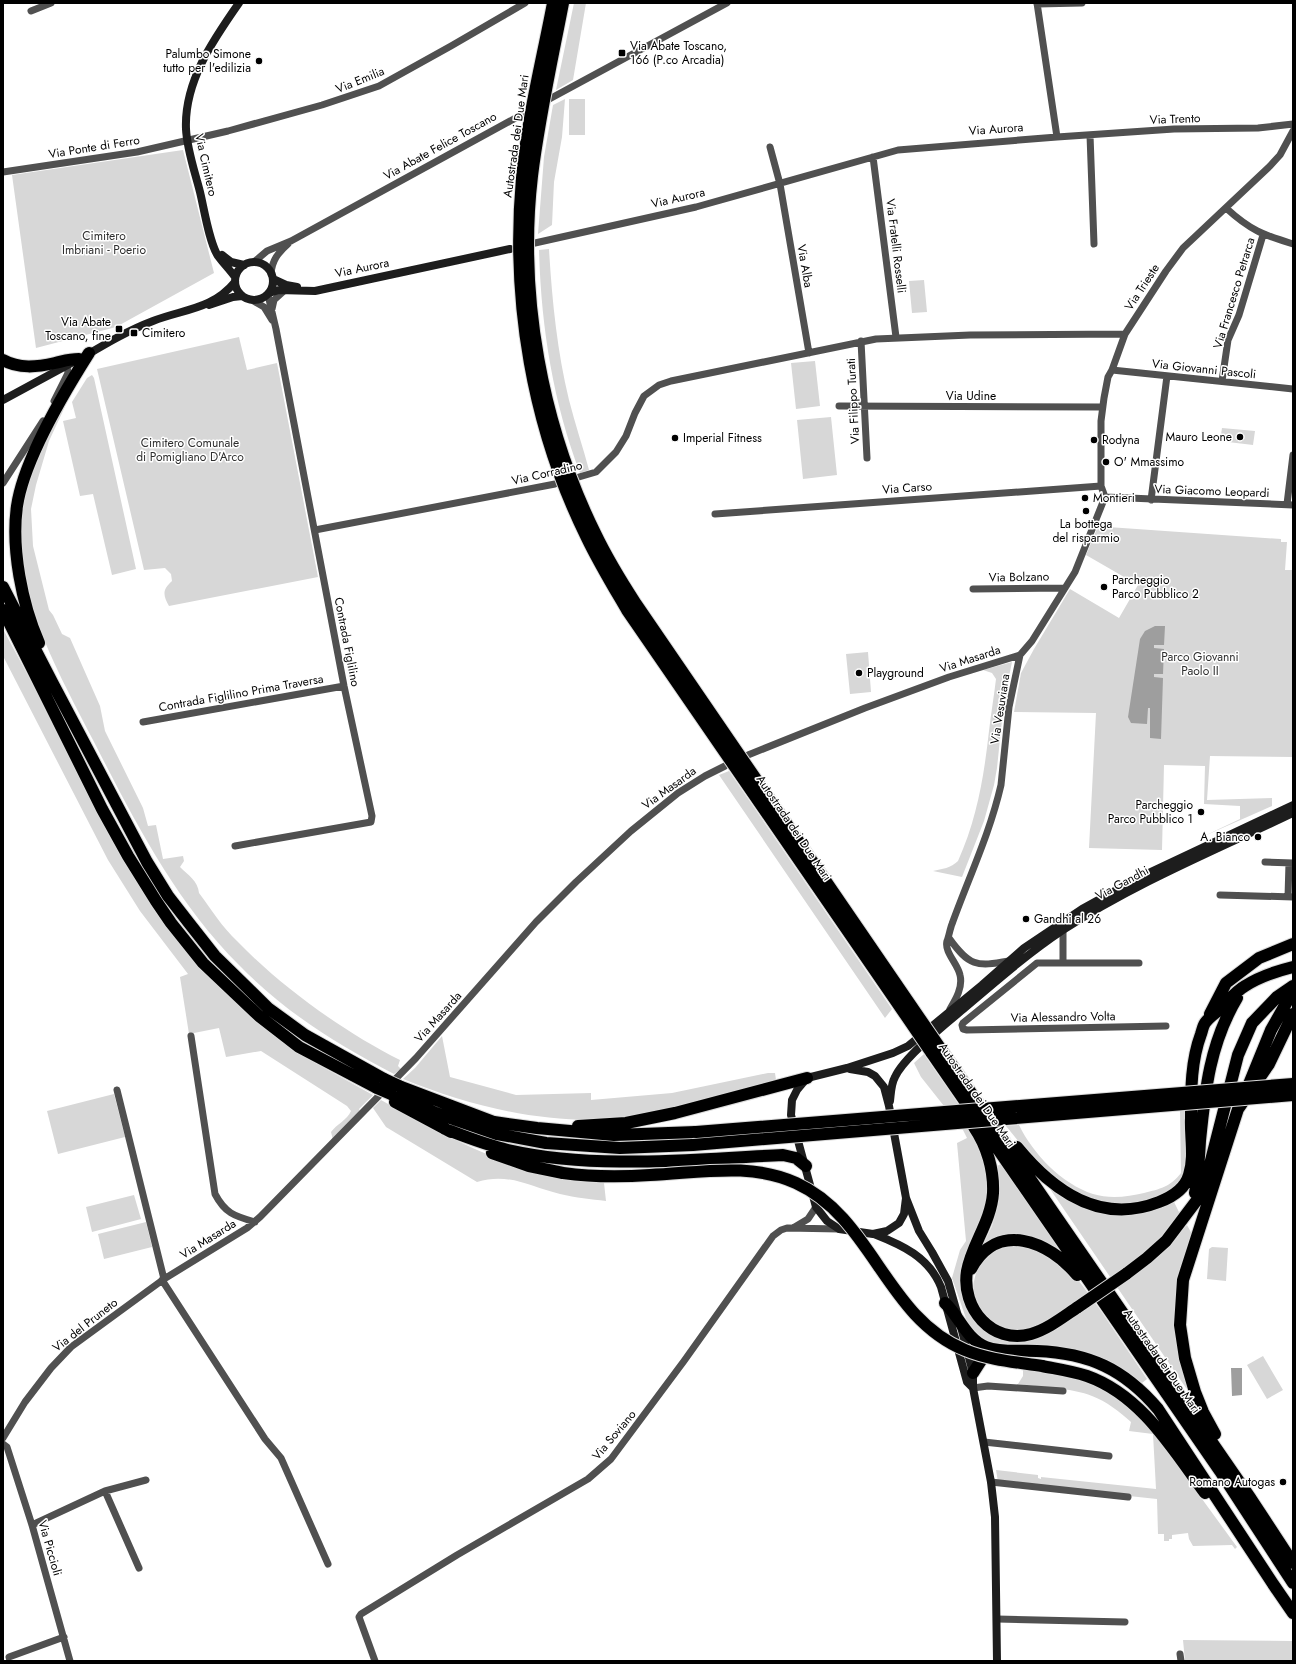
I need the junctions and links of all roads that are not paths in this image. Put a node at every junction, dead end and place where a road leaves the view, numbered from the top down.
1 (51, 3) edge
2 (239, 3) edge
3 (525, 3) edge
4 (553, 3) edge
5 (564, 3) edge
6 (727, 3) edge
7 (1082, 3) edge
8 (1037, 4) edge
9 (31, 11) dead end
10 (1293, 124) edge
11 (1293, 131) edge
12 (1090, 135) junction
13 (1058, 137) junction
14 (187, 140) junction
15 (770, 147) dead end
16 (873, 157) junction
17 (3, 172) edge
18 (780, 184) junction
19 (1226, 208) junction
20 (1262, 234) junction
21 (291, 241) junction
22 (1094, 244) dead end
23 (1293, 244) edge
24 (215, 247) junction
25 (510, 249) joint
26 (254, 262) junction
27 (244, 265) junction
28 (272, 276) junction
29 (235, 280) junction
30 (285, 290) junction
31 (305, 290) junction
32 (268, 294) junction
33 (242, 296) junction
34 (252, 300) junction
35 (202, 307) junction
36 (272, 309) junction
37 (276, 329) junction
38 (1125, 334) junction
39 (896, 338) junction
40 (861, 342) junction
41 (809, 353) junction
42 (84, 356) junction
43 (3, 360) edge
44 (67, 366) junction
45 (1112, 370) junction
46 (1167, 376) junction
47 (1222, 381) junction
48 (1293, 390) edge
49 (3, 400) edge
50 (839, 406) dead end
51 (865, 407) junction
52 (1102, 407) junction
53 (56, 409) junction
54 (44, 419) junction
55 (1293, 456) edge
56 (867, 458) dead end
57 (3, 483) edge
58 (1101, 486) junction
59 (1105, 497) junction
60 (1151, 500) junction
61 (1290, 505) edge
62 (715, 514) dead end
63 (315, 530) junction
64 (3, 587) edge
65 (1064, 588) junction
66 (973, 589) dead end
67 (3, 610) edge
68 (3, 621) edge
69 (25, 653) junction
70 (1020, 655) junction
71 (52, 682) junction
72 (344, 686) junction
73 (142, 722) dead end
74 (748, 755) dead end
75 (725, 766) dead end
76 (1293, 805) edge
77 (1293, 813) edge
78 (235, 846) dead end
79 (1265, 862) dead end
80 (1291, 863) edge
81 (1220, 895) dead end
82 (1290, 897) edge
83 (1063, 930) junction
84 (949, 938) junction
85 (1293, 944) edge
86 (1009, 961) junction
87 (1063, 963) junction
88 (1139, 963) dead end
89 (1293, 967) edge
90 (1244, 986) junction
91 (1293, 986) edge
92 (1293, 991) edge
93 (949, 1012) junction
94 (1293, 1014) edge
95 (1206, 1023) junction
96 (1166, 1026) dead end
97 (191, 1036) dead end
98 (936, 1050) junction
99 (847, 1068) junction
100 (807, 1078) junction
101 (1293, 1084) edge
102 (378, 1086) junction
103 (117, 1090) dead end
104 (392, 1092) junction
105 (1293, 1095) edge
106 (889, 1106) junction
107 (1238, 1109) junction
108 (537, 1128) junction
109 (445, 1129) junction
110 (806, 1166) junction
111 (906, 1198) junction
112 (816, 1207) junction
113 (1192, 1208) junction
114 (255, 1222) junction
115 (793, 1228) junction
116 (839, 1229) junction
117 (873, 1234) junction
118 (163, 1280) junction
119 (967, 1282) junction
120 (945, 1302) junction
121 (960, 1322) junction
122 (996, 1350) junction
123 (973, 1373) junction
124 (973, 1388) junction
125 (1063, 1391) dead end
126 (3, 1438) edge
127 (984, 1442) junction
128 (3, 1444) edge
129 (1109, 1456) dead end
130 (1220, 1471) junction
131 (146, 1480) dead end
132 (991, 1482) junction
133 (105, 1491) junction
134 (1128, 1497) dead end
135 (32, 1525) junction
136 (1293, 1559) edge
137 (1293, 1563) edge
138 (328, 1564) dead end
139 (139, 1568) dead end
140 (1293, 1583) edge
141 (1277, 1590) junction
142 (1293, 1613) edge
143 (997, 1619) junction
144 (1125, 1622) dead end
145 (64, 1638) junction
146 (8, 1659) edge
147 (70, 1661) edge
148 (375, 1661) edge
149 (997, 1661) edge

1 - 9 street
2 - 14 street, Via Cimitero
3 - 14 street, Via Emilia
4 - 98 highway, Autostrada dei Due Mari, bridge
5 - 98 highway, Autostrada dei Due Mari, bridge
6 - 21 street, Via Abate Felice Toscano
7 - 8 street
8 - 13 street
10 - 12 street, Via Trento
11 - 19 street, Via Trieste
12 - 13 street, Via Trento
12 - 22 street
13 - 16 street, Via Aurora
14 - 17 street, Via Ponte di Ferro
14 - 24 street, Via Cimitero
15 - 18 street, Via Alba
16 - 18 street, Via Aurora
16 - 39 street, Via Fratelli Rosselli
18 - 25 street, Via Aurora
18 - 41 street, Via Alba
19 - 20 street
19 - 38 street, Via Trieste
20 - 23 street
20 - 47 street, Via Francesco Petrarca
21 - 26 street, Via Abate Felice Toscano
21 - 28 street, Via Abate Felice Toscano
24 - 27 street
24 - 29 street
25 - 31 street, Via Aurora
26 - 27 street
26 - 28 street
27 - 29 street
28 - 31 street, Via Aurora
28 - 32 street
29 - 33 street
29 - 35 street
30 - 31 street, Via Aurora
30 - 32 street, Via Aurora
30 - 36 street
32 - 34 street
32 - 36 street, Contrada Figlilino
33 - 34 street
33 - 35 street
34 - 37 street, Contrada Figlilino
35 - 42 street
36 - 37 street, Contrada Figlilino
37 - 63 street, Contrada Figlilino
38 - 39 street, Via Corradino
38 - 45 street, Via Trieste
39 - 40 street, Via Corradino
40 - 41 street, Via Corradino
40 - 51 street, Via Filippo Turati
41 - 63 street, Via Corradino
42 - 43 highway
42 - 44 street
42 - 53 highway
44 - 49 street
44 - 54 street
45 - 46 street, Via Giovanni Pascoli
45 - 52 street, Via Trieste
46 - 47 street, Via Giovanni Pascoli
46 - 60 street
47 - 48 street, Via Giovanni Pascoli
50 - 51 street, Via Udine
51 - 52 street, Via Udine
51 - 56 street, Via Filippo Turati
52 - 58 street, Via Trieste
53 - 54 street
53 - 71 highway
54 - 57 street
55 - 61 street
58 - 59 street, Via Trieste
58 - 62 street, Via Carso
59 - 60 street, Via Giacomo Leopardi
59 - 65 street, Via Vesuviana
60 - 61 street, Via Giacomo Leopardi
63 - 72 street, Contrada Figlilino
64 - 71 highway
65 - 66 street, Via Bolzano
65 - 70 street, Via Vesuviana
67 - 69 highway
68 - 69 highway
69 - 102 highway
70 - 74 street, Via Masarda
70 - 84 street, Via Vesuviana
71 - 102 highway
72 - 73 street, Contrada Figlilino Prima Traversa
72 - 78 street, Contrada Figlilino
75 - 114 street, Via Masarda
76 - 86 street, Via Gandhi
77 - 83 street, Via Gandhi
79 - 80 street
80 - 82 street
81 - 82 street
83 - 87 street
83 - 106 street, Via Gandhi
84 - 86 street
84 - 93 street, Via Vesuviana
85 - 95 highway
86 - 93 street, Via Gandhi
87 - 88 street
87 - 96 street, Via Alessandro Volta
89 - 90 highway
90 - 95 highway
90 - 113 highway
91 - 113 highway
92 - 107 highway
93 - 99 street, Via Gandhi
94 - 107 highway
95 - 98 highway
97 - 114 street
98 - 119 highway
98 - 130 highway, Autostrada dei Due Mari
98 - 137 highway, Autostrada dei Due Mari
99 - 100 street, Via Gandhi
99 - 106 street
100 - 108 highway
100 - 110 street
101 - 108 highway, bridge
102 - 104 highway
102 - 104 highway, bridge
103 - 118 street
104 - 105 highway, bridge
104 - 108 highway
104 - 109 highway
106 - 111 street
107 - 136 highway
109 - 110 highway
109 - 141 highway, bridge
110 - 112 street
111 - 117 street
111 - 121 street
112 - 115 street
112 - 116 street
113 - 119 highway, bridge
114 - 118 street, Via Masarda
115 - 116 street
115 - 148 street, Via Soviano
116 - 117 street
117 - 120 street
118 - 126 street, Via del Pruneto
118 - 138 street
119 - 130 highway
120 - 121 highway
120 - 124 street
121 - 122 highway
121 - 123 street
122 - 123 highway
122 - 141 highway
123 - 124 street
124 - 125 street
124 - 127 street
127 - 129 street
127 - 132 street
128 - 135 street, Via Piccioli
130 - 140 highway, Autostrada dei Due Mari
131 - 133 street
132 - 134 street
132 - 143 street
133 - 135 street
133 - 139 street
135 - 145 street, Via Piccioli
141 - 142 highway
143 - 144 street
143 - 149 street
145 - 146 street
145 - 147 street, Via Piccioli

